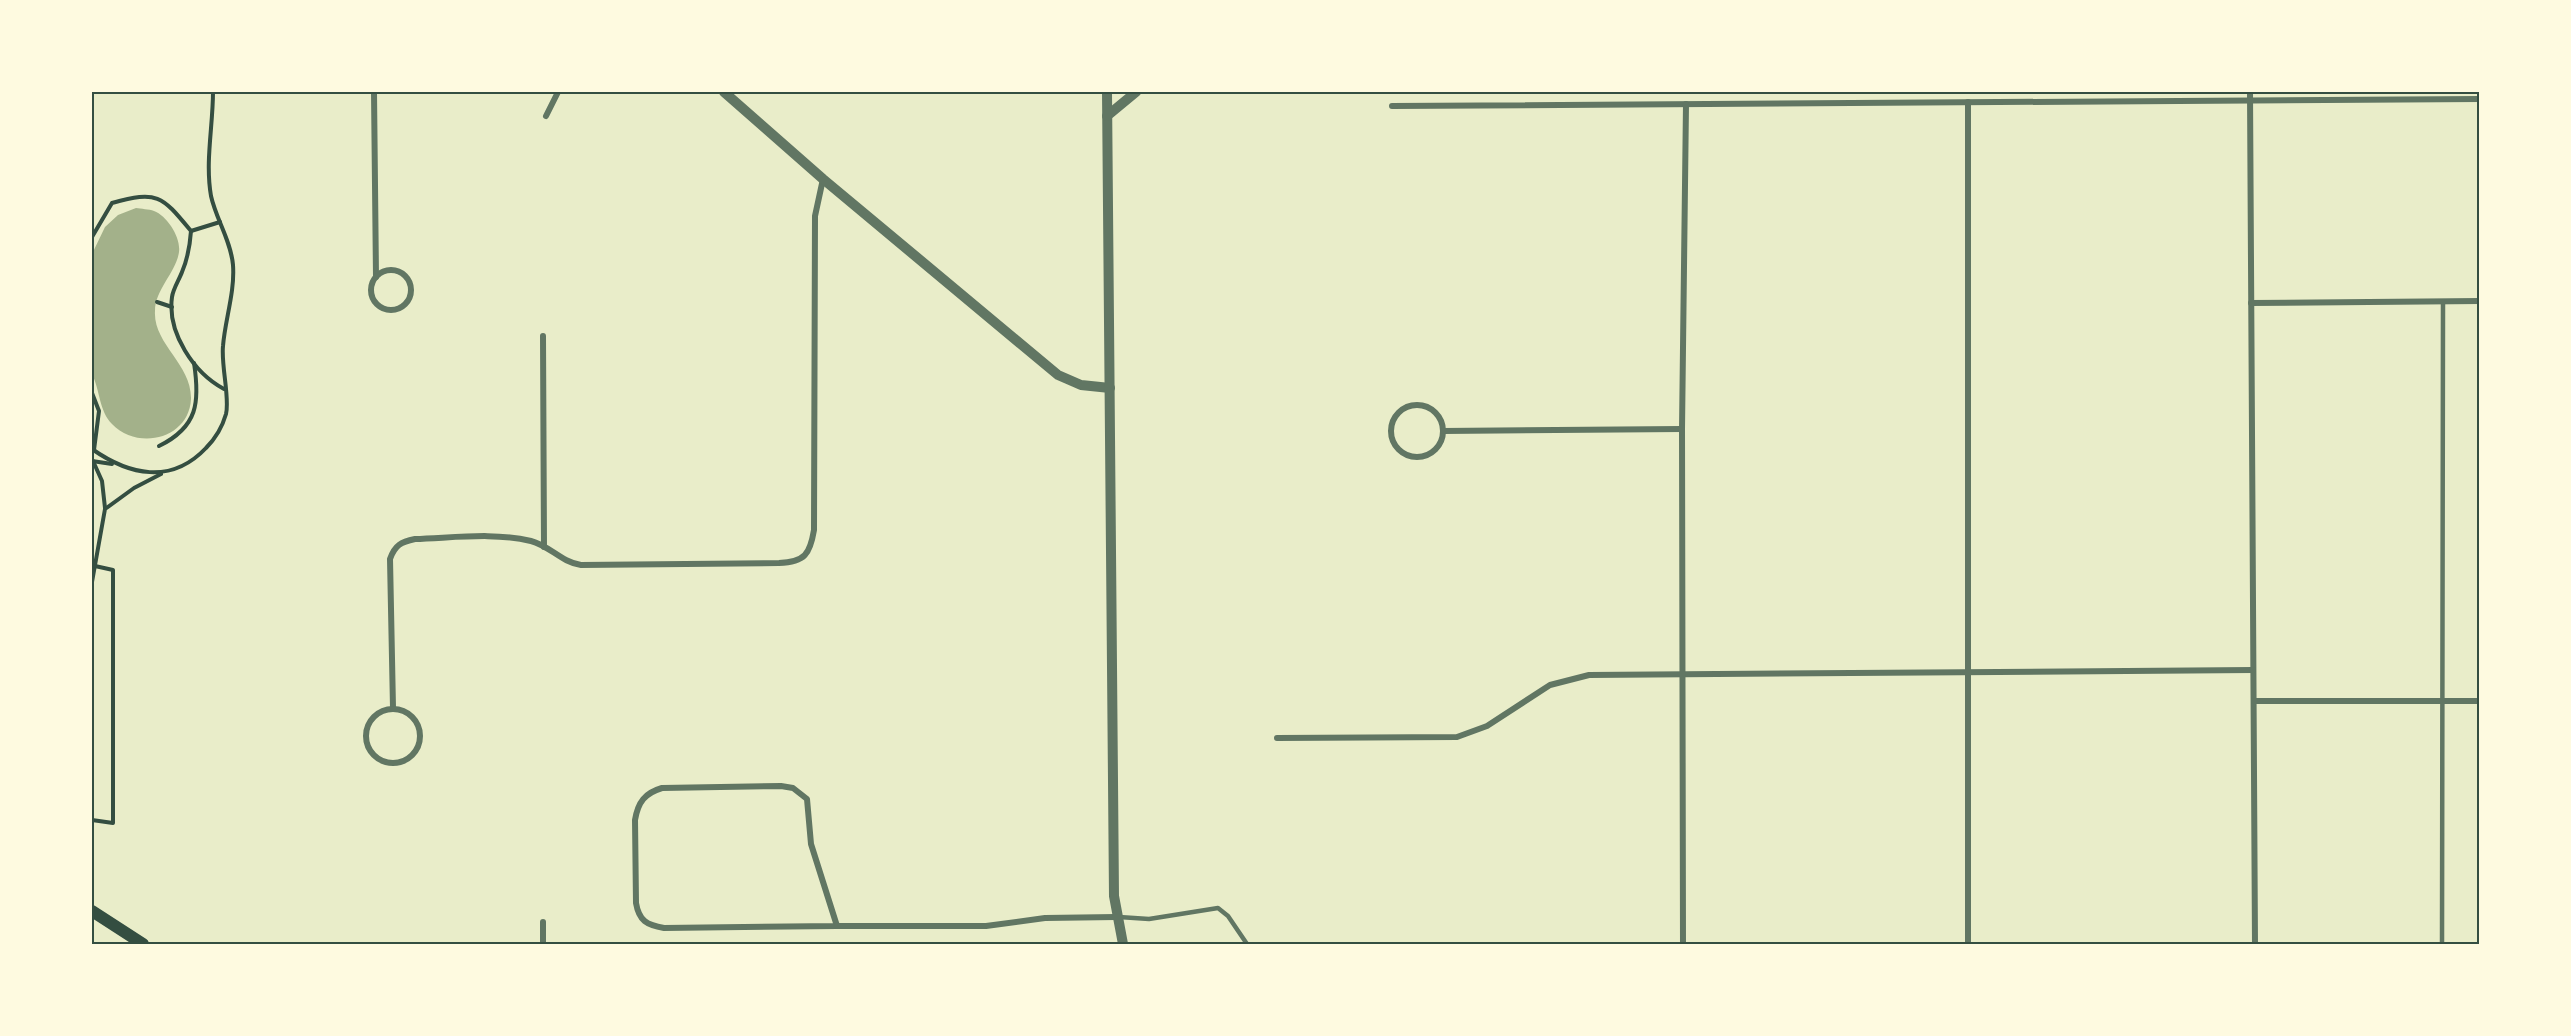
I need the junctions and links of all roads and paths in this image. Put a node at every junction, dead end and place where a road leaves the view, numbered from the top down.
1 (213, 92) edge
2 (374, 92) edge
3 (558, 92) edge
4 (724, 92) edge
5 (1107, 92) edge
6 (1136, 92) edge
7 (2250, 92) edge
8 (2480, 99) edge
9 (2250, 100) junction
10 (1968, 102) junction
11 (1686, 104) junction
12 (1392, 106) dead end
13 (546, 116) dead end
14 (1107, 116) junction
15 (823, 179) junction
16 (220, 222) junction
17 (191, 231) junction
18 (92, 237) edge
19 (376, 277) junction
20 (157, 302) dead end
21 (2443, 302) junction
22 (2480, 302) edge
23 (2250, 303) junction
24 (172, 307) junction
25 (543, 336) dead end
26 (194, 362) junction
27 (1110, 388) junction
28 (225, 390) junction
29 (92, 393) edge
30 (1682, 429) junction
31 (1443, 431) junction
32 (159, 446) dead end
33 (93, 450) edge
34 (92, 461) edge
35 (114, 465) junction
36 (164, 472) junction
37 (105, 509) junction
38 (544, 546) junction
39 (95, 566) junction
40 (92, 582) edge
41 (2253, 670) junction
42 (1967, 672) junction
43 (1683, 674) junction
44 (2254, 701) junction
45 (2442, 701) junction
46 (2480, 701) edge
47 (393, 708) junction
48 (1277, 738) dead end
49 (92, 820) edge
50 (92, 911) edge
51 (1116, 917) junction
52 (543, 922) dead end
53 (837, 926) junction
54 (143, 945) edge
55 (543, 945) edge
56 (1123, 945) edge
57 (1247, 945) edge
58 (1683, 945) edge
59 (1968, 945) edge
60 (2255, 945) edge
61 (2442, 945) edge

1 - 16 path
2 - 19 street
3 - 13 street
4 - 15 street
5 - 14 street
6 - 14 street
7 - 9 street
8 - 9 street
9 - 10 street
9 - 23 street
10 - 11 street
10 - 42 street
11 - 12 street
11 - 30 street
14 - 27 street
15 - 27 street
15 - 38 street
16 - 17 path
16 - 28 path
17 - 18 path
17 - 24 path
19 - 19 street
20 - 24 path
21 - 22 street
21 - 23 street
21 - 45 lane
23 - 41 street
24 - 26 path
25 - 38 street
26 - 28 path
26 - 32 path
27 - 51 street
28 - 36 path
29 - 33 path
30 - 31 street
30 - 43 street
31 - 31 street
33 - 35 path
34 - 35 path
34 - 37 path
35 - 36 path
36 - 37 path
37 - 39 path
38 - 47 street
39 - 40 path
39 - 49 path
41 - 42 street
41 - 44 street
42 - 43 street
42 - 59 street
43 - 48 street
43 - 58 street
44 - 45 street
44 - 60 street
45 - 46 street
45 - 61 lane
47 - 47 street
50 - 54 main road
51 - 53 street
51 - 56 street
51 - 57 lane
52 - 55 street
53 - 53 street

